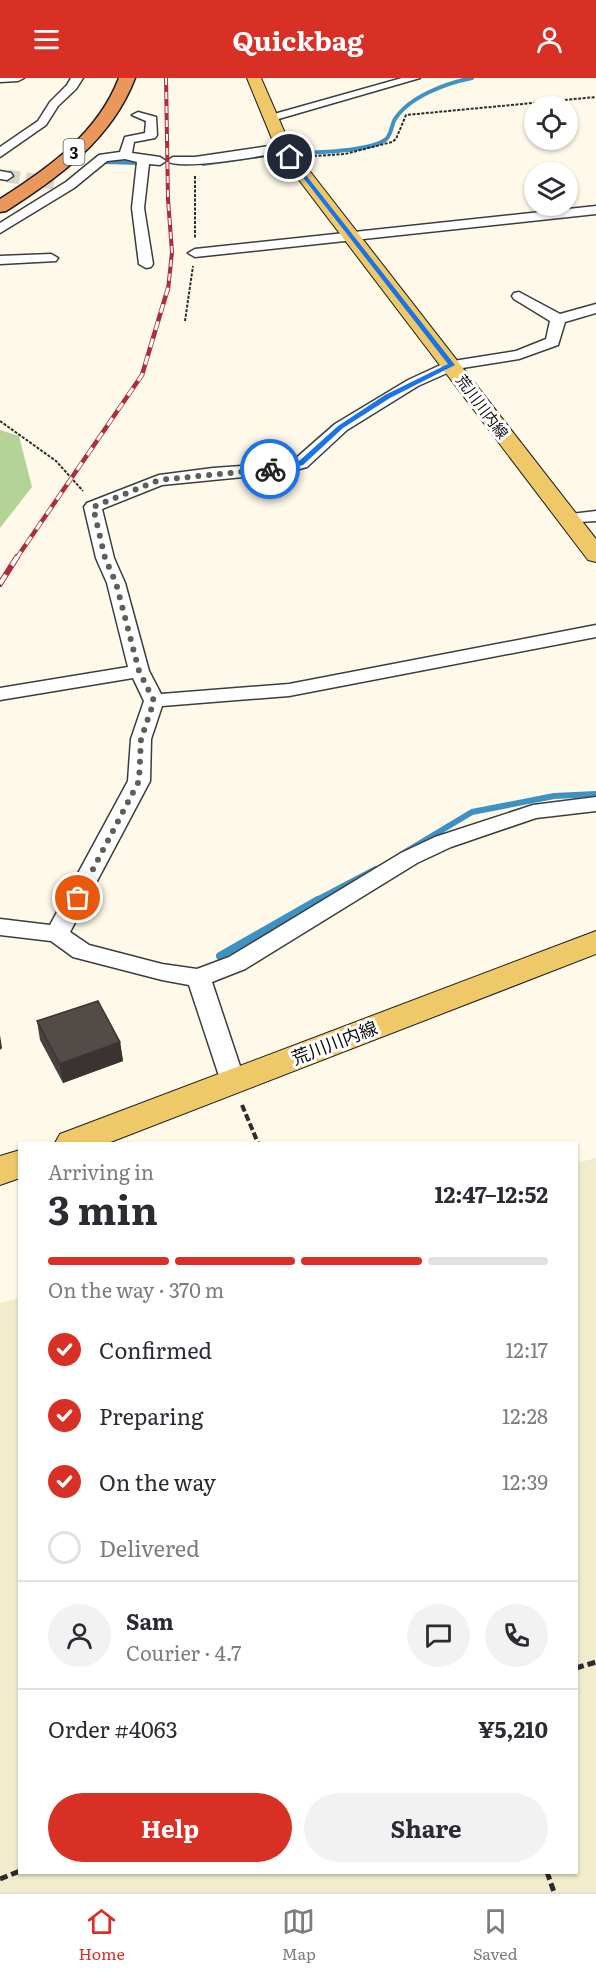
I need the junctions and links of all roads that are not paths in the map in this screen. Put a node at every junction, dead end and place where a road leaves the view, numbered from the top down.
1 (18, 78) edge
2 (77, 78) edge
3 (111, 78) edge
4 (127, 78) edge
5 (254, 78) edge
6 (414, 78) edge
7 (0, 79) edge
8 (138, 115) dead end
9 (271, 118) junction
10 (0, 153) edge
11 (286, 153) junction
12 (125, 155) junction
13 (143, 160) junction
14 (160, 161) dead end
15 (173, 161) dead end
16 (54, 183) tunnel mouth
17 (70, 185) junction
18 (0, 194) edge
19 (0, 207) edge
20 (578, 211) edge
21 (542, 216) joint
22 (594, 216) edge
23 (554, 228) dead end
24 (0, 229) edge
25 (351, 237) junction
26 (195, 254) dead end
27 (51, 258) dead end
28 (0, 260) edge
29 (146, 264) dead end
30 (519, 296) dead end
31 (596, 308) edge
32 (558, 319) junction
33 (452, 365) junction
34 (596, 516) edge
35 (569, 519) junction
36 (596, 555) edge
37 (596, 631) edge
38 (139, 671) junction
39 (0, 694) edge
40 (154, 701) junction
41 (596, 804) edge
42 (0, 927) edge
43 (57, 934) junction
44 (596, 942) edge
45 (199, 978) junction
46 (232, 1081) junction
47 (75, 1142) edge
48 (18, 1164) edge
49 (0, 1171) edge

1 - 7 street
2 - 10 street
3 - 18 highway, 3
4 - 19 highway, 3
5 - 9 main road, 荒川川内線
6 - 9 street
8 - 12 street
9 - 11 main road, 荒川川内線
11 - 15 street
11 - 25 main road, 荒川川内線
12 - 13 street
12 - 17 street
13 - 14 street
13 - 29 street
16 - 17 street
17 - 24 street
20 - 22 street
21 - 23 street
21 - 25 street
25 - 26 street
25 - 33 main road, 荒川川内線
27 - 28 street
30 - 32 street
31 - 32 street
32 - 33 street
33 - 35 main road, 荒川川内線
33 - 38 street
34 - 35 street
35 - 36 main road, 荒川川内線
37 - 40 street
38 - 39 street
38 - 40 street
40 - 43 street
41 - 45 street
42 - 43 street
43 - 45 street
44 - 46 main road, 荒川川内線
45 - 46 street
46 - 47 main road, 荒川川内線
48 - 49 main road

